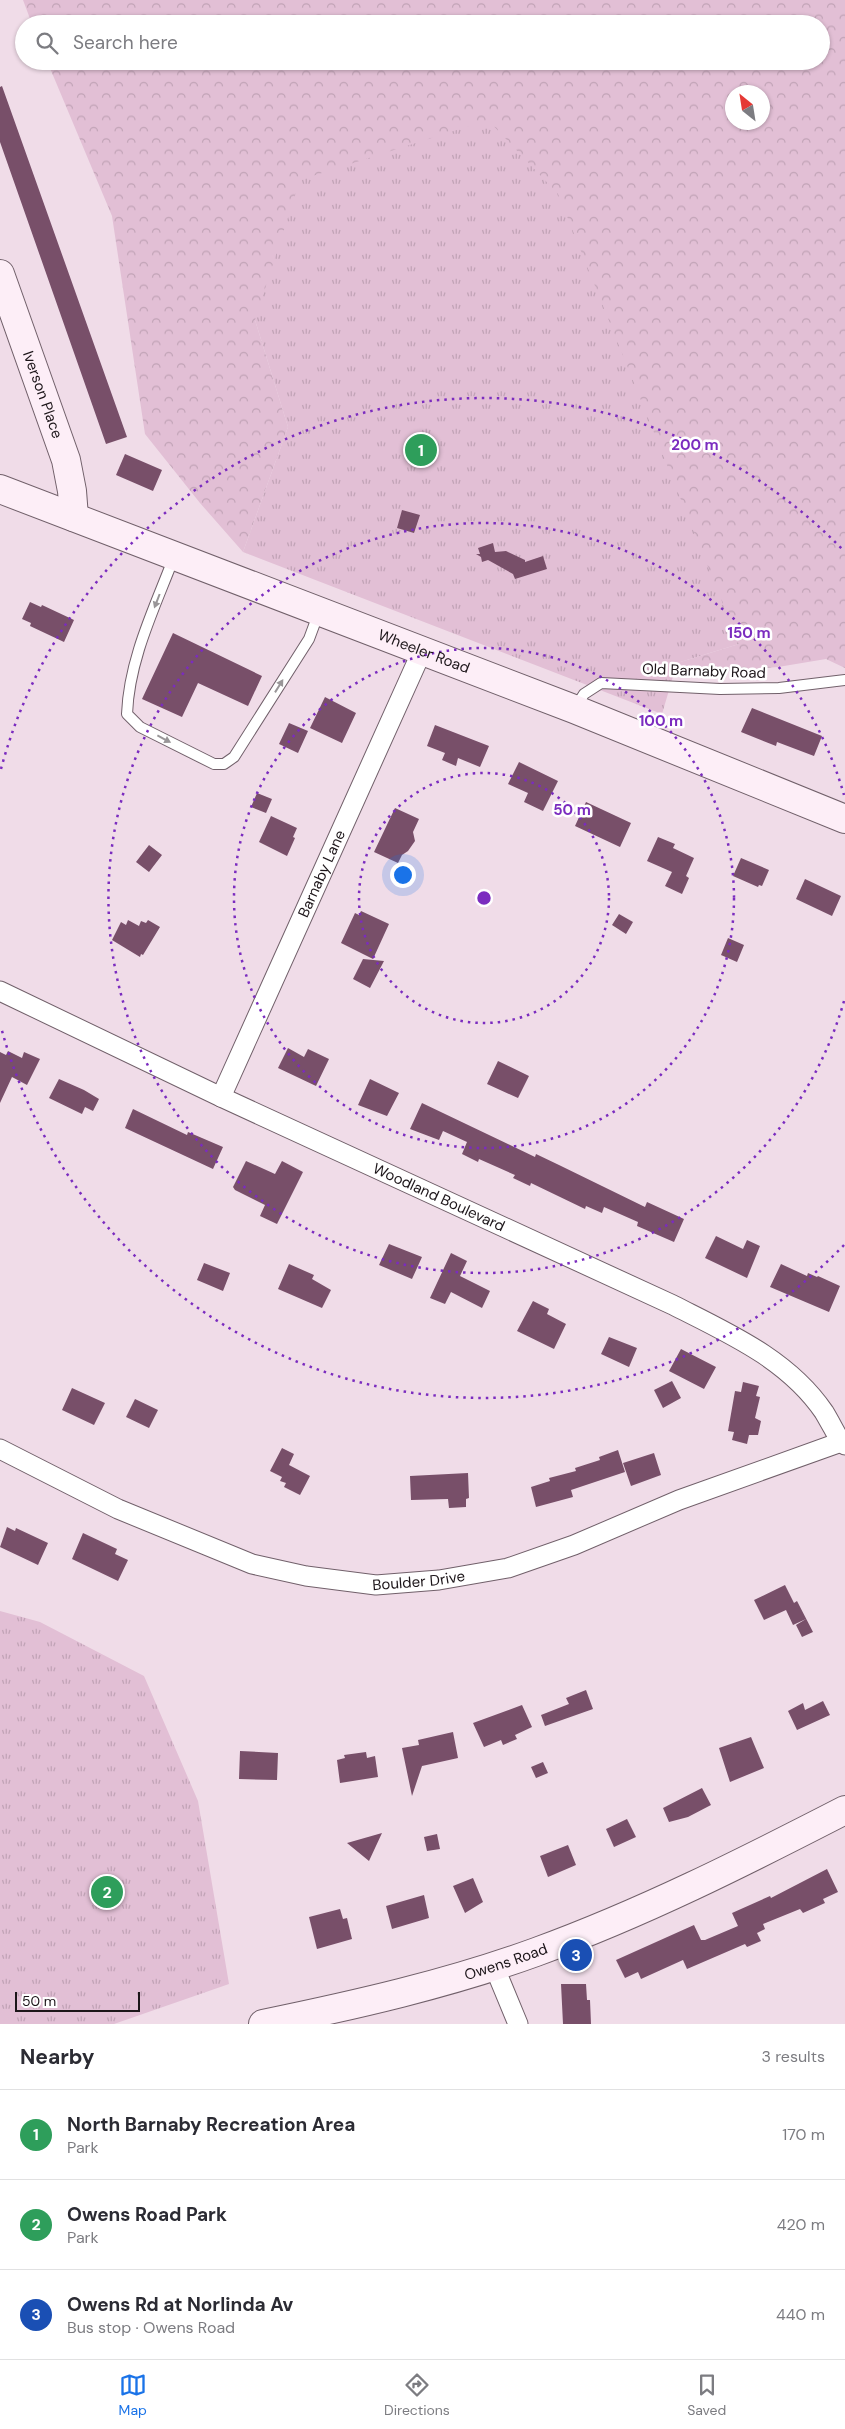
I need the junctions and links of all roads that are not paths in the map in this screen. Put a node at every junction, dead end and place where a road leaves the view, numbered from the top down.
1 (0, 274) edge
2 (0, 489) edge
3 (74, 517) junction
4 (175, 556) junction
5 (319, 611) junction
6 (422, 651) junction
7 (845, 680) edge
8 (574, 709) junction
9 (845, 819) edge
10 (0, 991) edge
11 (221, 1097) junction
12 (843, 1444) edge
13 (0, 1449) edge
14 (845, 1810) edge
15 (494, 1966) junction
16 (263, 2024) edge
17 (518, 2024) edge

1 - 3 main road, Iverson Place
2 - 3 main road, Wheeler Road
3 - 4 main road, Wheeler Road
4 - 5 main road, Wheeler Road
4 -> 5 lane
5 - 6 main road, Wheeler Road
6 - 8 main road, Wheeler Road
6 - 11 street, Barnaby Lane
7 - 8 lane, Old Barnaby Road
8 - 9 main road, Wheeler Road
10 - 11 street, Woodland Boulevard
11 - 12 street, Woodland Boulevard
12 - 13 street, Boulder Drive
14 - 15 main road, Owens Road
15 - 16 main road, Owens Road
15 - 17 street

